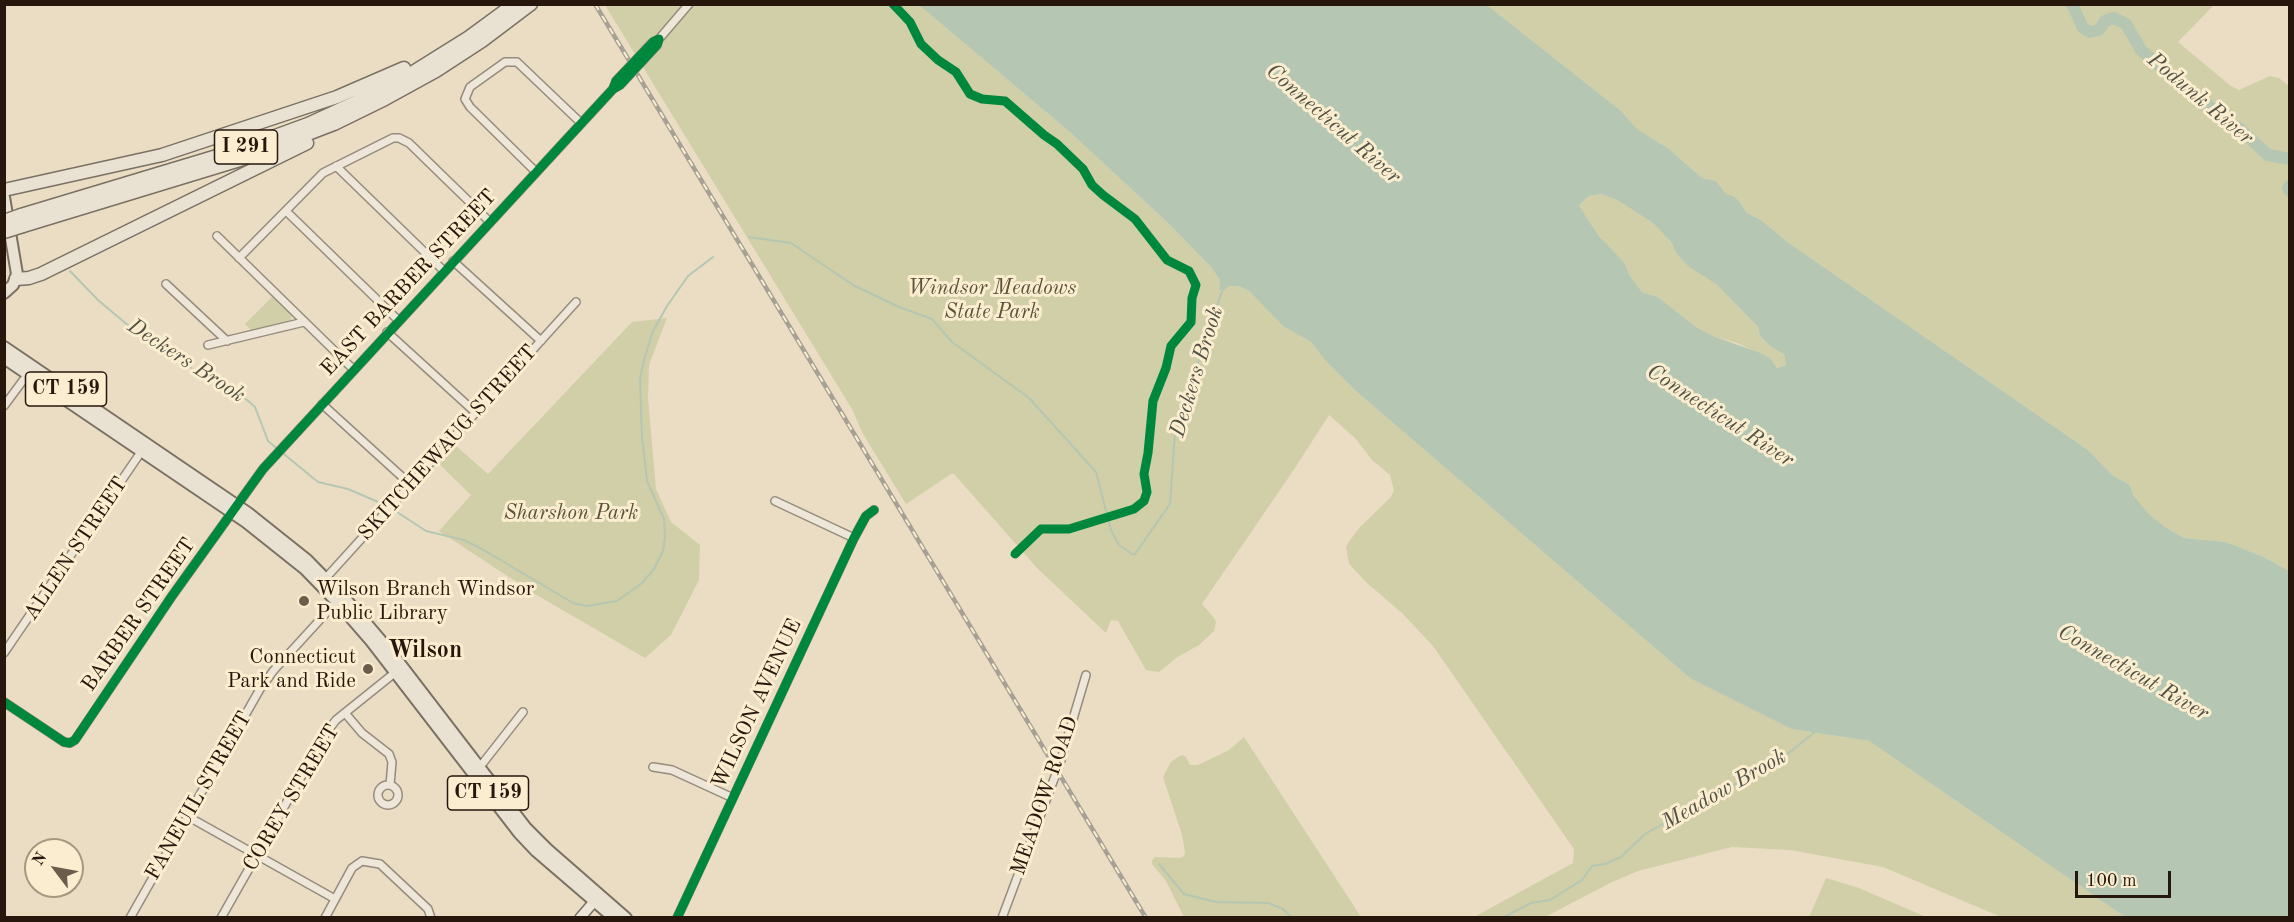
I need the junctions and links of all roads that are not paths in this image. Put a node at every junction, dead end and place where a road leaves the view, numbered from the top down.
1 (514, 4) edge
2 (531, 4) edge
3 (689, 4) edge
4 (458, 45) junction
5 (385, 99) junction
6 (581, 123) junction
7 (336, 166) junction
8 (536, 172) junction
9 (4, 190) edge
10 (4, 197) edge
11 (286, 211) junction
12 (22, 220) junction
13 (4, 221) edge
14 (490, 222) junction
15 (4, 232) edge
16 (217, 236) dead end
17 (239, 258) junction
18 (453, 261) junction
19 (444, 271) junction
20 (16, 279) junction
21 (166, 284) dead end
22 (4, 293) edge
23 (576, 302) dead end
24 (398, 320) junction
25 (304, 322) junction
26 (387, 332) junction
27 (227, 341) junction
28 (541, 341) junction
29 (208, 345) dead end
30 (4, 347) edge
31 (4, 358) edge
32 (353, 369) junction
33 (30, 370) junction
34 (322, 404) junction
35 (4, 406) edge
36 (476, 413) junction
37 (144, 448) junction
38 (411, 485) junction
39 (775, 501) dead end
40 (235, 509) junction
41 (874, 510) dead end
42 (854, 537) junction
43 (323, 581) junction
44 (340, 598) junction
45 (4, 654) edge
46 (399, 669) junction
47 (1086, 675) dead end
48 (4, 702) edge
49 (523, 712) dead end
50 (345, 713) junction
51 (653, 767) dead end
52 (479, 768) junction
53 (390, 785) dead end
54 (497, 798) junction
55 (734, 798) junction
56 (187, 816) junction
57 (256, 856) junction
58 (597, 898) junction
59 (335, 899) junction
60 (130, 918) edge
61 (221, 918) edge
62 (324, 918) edge
63 (431, 918) edge
64 (580, 918) edge
65 (614, 918) edge
66 (626, 918) edge
67 (677, 918) edge
68 (1002, 918) edge

1 - 4 highway, I 291
2 - 5 highway, I 291
3 - 6 street, EAST BARBER STREET
4 - 9 highway
4 - 12 highway, I 291
5 - 12 highway, I 291
5 - 20 highway
6 - 8 street, EAST BARBER STREET
6 - 8 street
7 - 11 street
7 - 14 street
7 - 19 street
8 - 14 street, EAST BARBER STREET
10 - 20 main road
11 - 17 street
11 - 24 street
12 - 13 highway, I 291, bridge
12 - 15 highway, I 291, bridge
14 - 18 street, EAST BARBER STREET
16 - 17 street
17 - 25 street
18 - 19 street, EAST BARBER STREET
18 - 28 street
19 - 24 street, EAST BARBER STREET
20 - 22 main road
21 - 27 street
23 - 28 street, SKITCHEWAUG STREET
24 - 26 street, EAST BARBER STREET
25 - 27 street
25 - 32 street
26 - 32 street, EAST BARBER STREET
26 - 36 street
27 - 29 street
28 - 36 street, SKITCHEWAUG STREET
30 - 33 main road, CT 159
31 - 33 main road, CT 159
32 - 34 street, EAST BARBER STREET
33 - 35 street
33 - 37 main road, CT 159
34 - 38 street
34 - 40 street, EAST BARBER STREET
36 - 38 street, SKITCHEWAUG STREET
37 - 40 main road, CT 159
37 - 45 street, ALLEN STREET
38 - 43 street, SKITCHEWAUG STREET
39 - 42 street
40 - 43 main road, CT 159
40 - 48 street, BARBER STREET
41 - 42 street, WILSON AVENUE
42 - 55 street, WILSON AVENUE
43 - 44 main road, CT 159
44 - 46 main road, CT 159
44 - 56 street, FANEUIL STREET
46 - 50 street, COREY STREET
46 - 52 main road, CT 159
46 - 54 main road, CT 159
47 - 68 street, MEADOW ROAD
49 - 52 street
50 - 53 street
50 - 57 street, COREY STREET
51 - 55 street
52 - 54 main road, CT 159
54 - 58 main road, CT 159
55 - 67 street, WILSON AVENUE
56 - 57 street
56 - 60 street, FANEUIL STREET
57 - 59 street
57 - 61 street, COREY STREET
58 - 64 street
58 - 65 main road, CT 159
58 - 66 main road, CT 159
59 - 62 street
59 - 63 street

